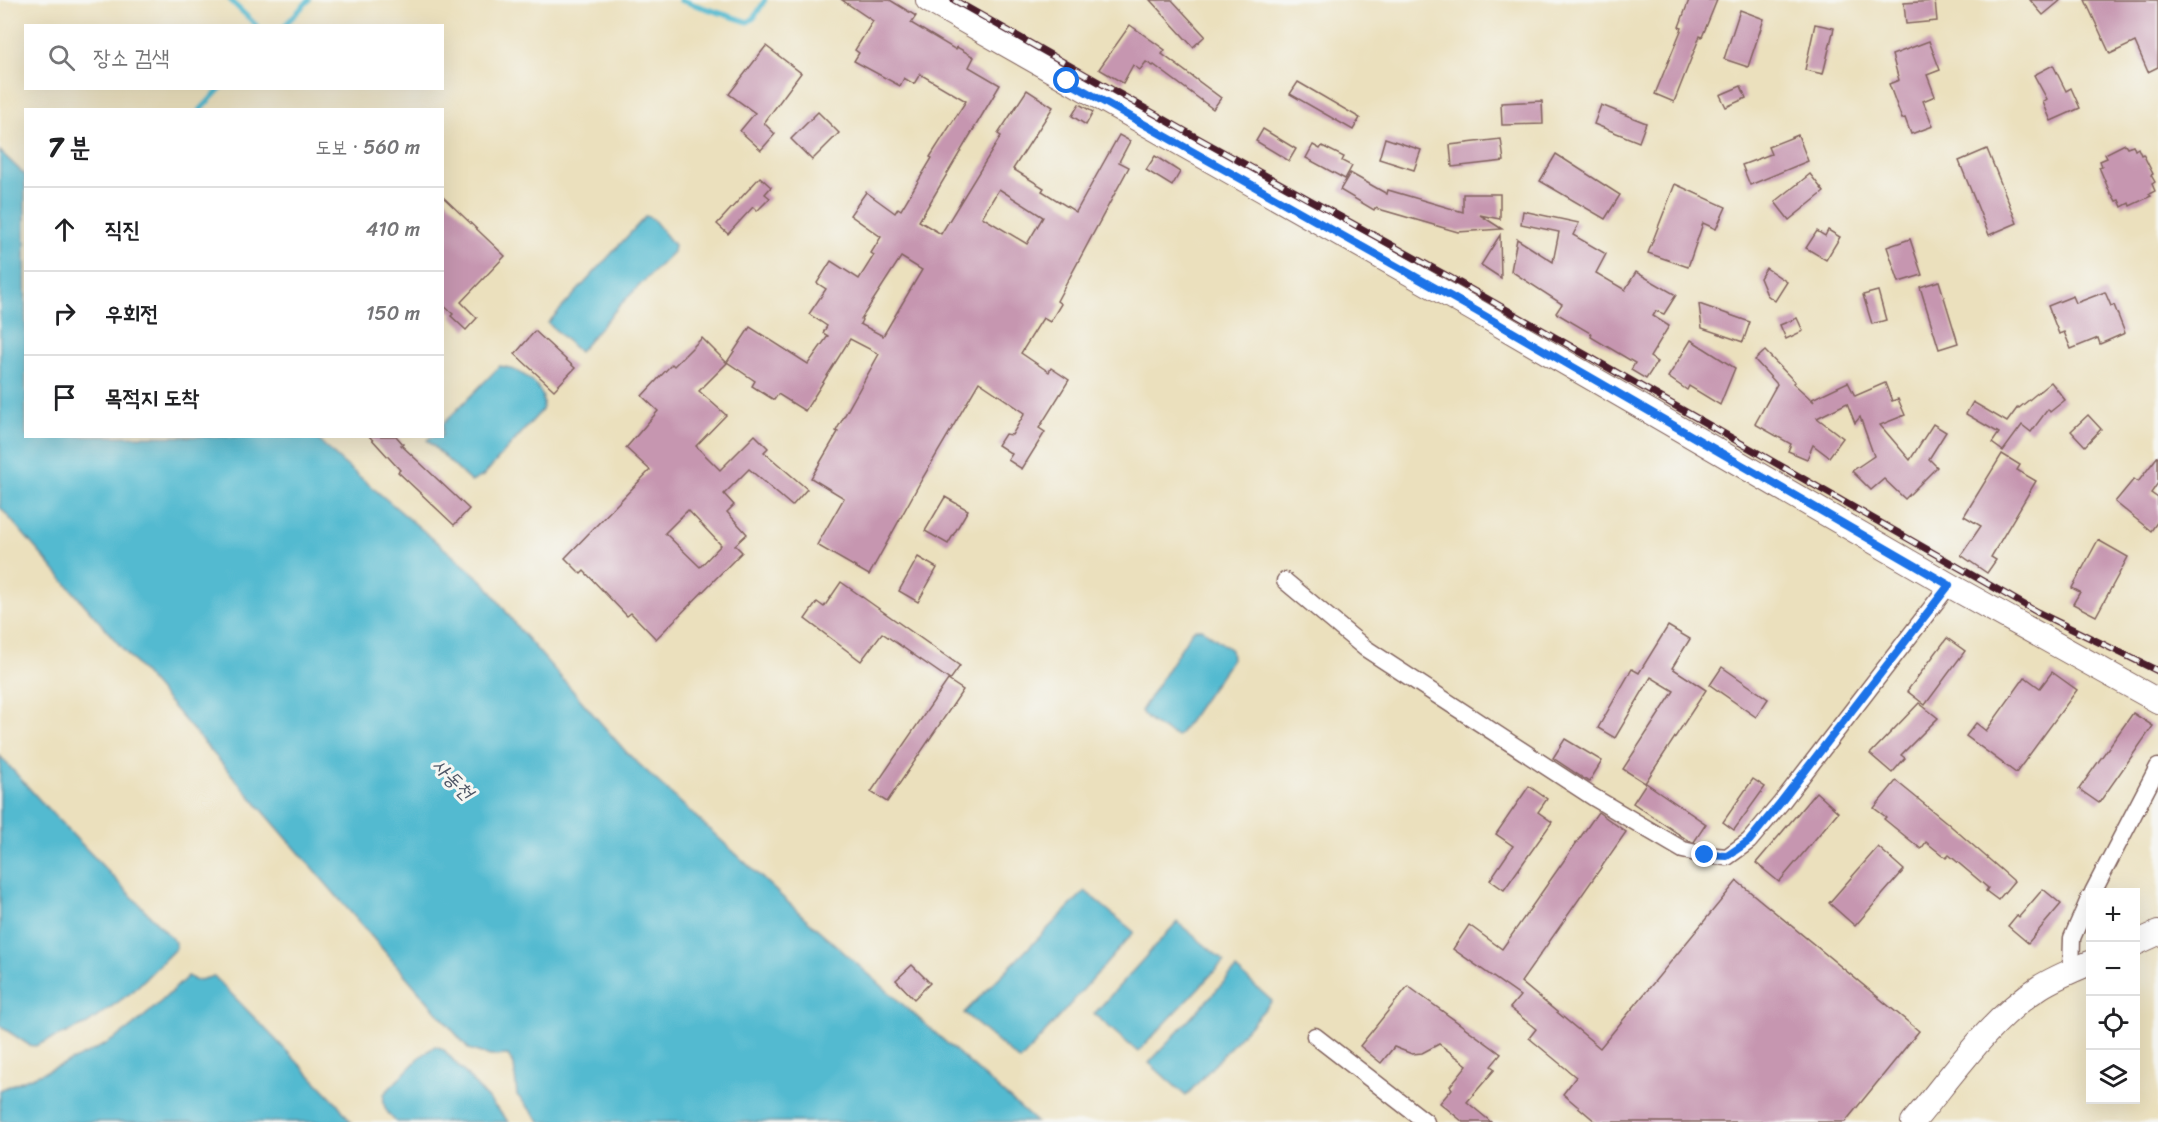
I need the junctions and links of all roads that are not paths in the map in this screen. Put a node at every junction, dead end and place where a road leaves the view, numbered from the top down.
1 (928, 0) edge
2 (1285, 581) dead end
3 (1949, 585) junction
4 (2158, 701) edge
5 (2158, 767) edge
6 (2095, 888) edge
7 (2086, 908) edge
8 (2158, 933) edge
9 (2138, 942) edge
10 (2081, 967) edge
11 (1315, 1036) dead end
12 (1426, 1122) edge
13 (1913, 1122) edge

1 - 3 main road
2 - 3 street
3 - 4 main road
5 - 6 street
7 - 10 street
8 - 9 main road
10 - 13 main road
11 - 12 street

